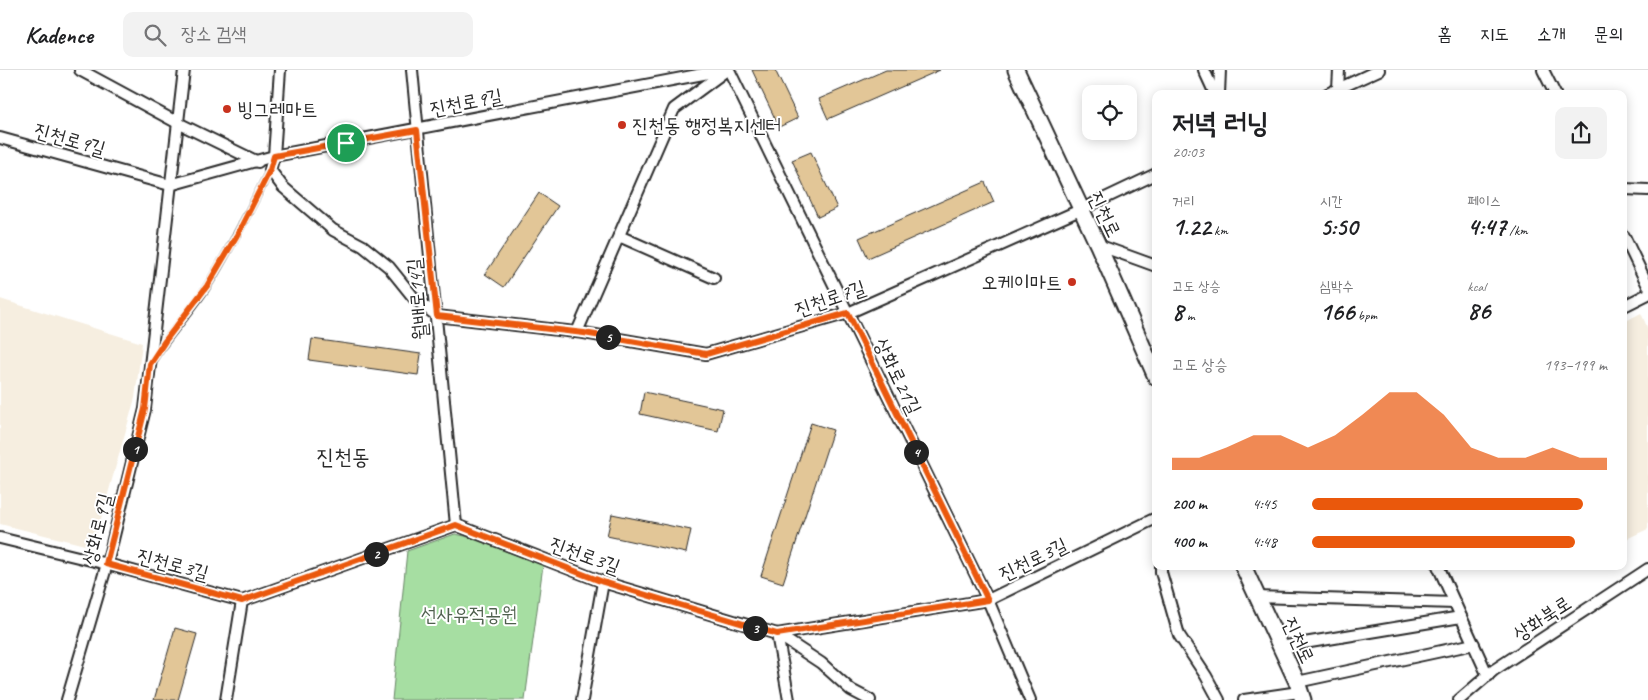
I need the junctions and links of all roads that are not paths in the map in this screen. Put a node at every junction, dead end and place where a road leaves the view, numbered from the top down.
1 (80, 70) edge
2 (184, 70) edge
3 (280, 70) edge
4 (412, 70) edge
5 (727, 70) edge
6 (1016, 70) edge
7 (1204, 70) edge
8 (1220, 70) edge
9 (1339, 70) edge
10 (1378, 70) edge
11 (1543, 70) edge
12 (1338, 89) joint
13 (1213, 90) edge
14 (1219, 90) edge
15 (1553, 90) edge
16 (178, 123) junction
17 (417, 130) junction
18 (0, 138) edge
19 (274, 156) junction
20 (258, 162) junction
21 (270, 170) junction
22 (1152, 176) edge
23 (170, 185) junction
24 (1627, 189) edge
25 (1648, 190) edge
26 (1080, 210) junction
27 (619, 236) junction
28 (1627, 242) edge
29 (1098, 245) junction
30 (1152, 265) edge
31 (714, 278) dead end
32 (1648, 286) edge
33 (1648, 294) edge
34 (1627, 304) edge
35 (848, 313) junction
36 (437, 316) junction
37 (577, 332) junction
38 (150, 364) junction
39 (1152, 368) edge
40 (1152, 520) edge
41 (456, 525) junction
42 (0, 538) edge
43 (106, 564) junction
44 (1648, 569) edge
45 (1161, 570) edge
46 (1245, 570) edge
47 (1440, 570) edge
48 (603, 582) junction
49 (1257, 598) junction
50 (988, 600) junction
51 (242, 601) junction
52 (1455, 603) junction
53 (1461, 617) junction
54 (777, 634) junction
55 (1474, 644) junction
56 (1280, 647) junction
57 (1488, 676) junction
58 (1300, 691) edge
59 (67, 700) edge
60 (226, 700) edge
61 (582, 700) edge
62 (789, 700) edge
63 (870, 700) edge
64 (1030, 700) edge
65 (1219, 700) edge
66 (1244, 700) edge
67 (1459, 700) edge

1 - 16 street
2 - 16 street, 상화로9길
3 - 19 street
4 - 17 street, 월배로14길
5 - 17 street, 진천로9길
5 - 27 street
5 - 35 street, 상화로21길
6 - 26 main road, 진천로
7 - 13 street
8 - 14 street
9 - 12 street
10 - 12 street
11 - 15 street
16 - 20 street
16 - 23 street, 상화로9길
17 - 19 street, 진천로9길
17 - 36 street, 월배로14길
18 - 23 street, 진천로9길
19 - 20 street, 진천로9길
19 - 21 street
20 - 23 street, 진천로9길
21 - 36 street
21 - 38 lane, 상화로9길
22 - 26 street, 진천로7길
23 - 38 street, 상화로9길
24 - 25 street
26 - 29 main road, 진천로
26 - 35 street, 진천로7길
27 - 31 street
27 - 37 street
28 - 32 street
29 - 30 street
29 - 39 main road, 진천로
33 - 34 street
35 - 37 street, 진천로7길
35 - 50 street, 상화로21길
36 - 37 street, 진천로7길
36 - 41 street, 월배로14길
38 - 43 street, 상화로9길
40 - 50 street, 진천로3길
41 - 48 street, 진천로3길
41 - 51 street
42 - 43 street, 진천로3길
43 - 51 street, 진천로3길
43 - 59 street, 상화로9길
44 - 57 street, 상화북로
45 - 65 street
46 - 49 main road, 진천로
47 - 52 street
48 - 54 street, 진천로3길
48 - 61 street
49 - 52 street, 진천로
49 - 56 main road, 진천로
50 - 54 street, 진천로3길
50 - 64 street, 상화로21길
51 - 60 street
52 - 53 street
53 - 55 street
53 - 56 street
54 - 62 street
54 - 63 street
55 - 57 street
55 - 58 street
56 - 58 main road, 진천로
57 - 67 street, 상화북로
58 - 66 street

